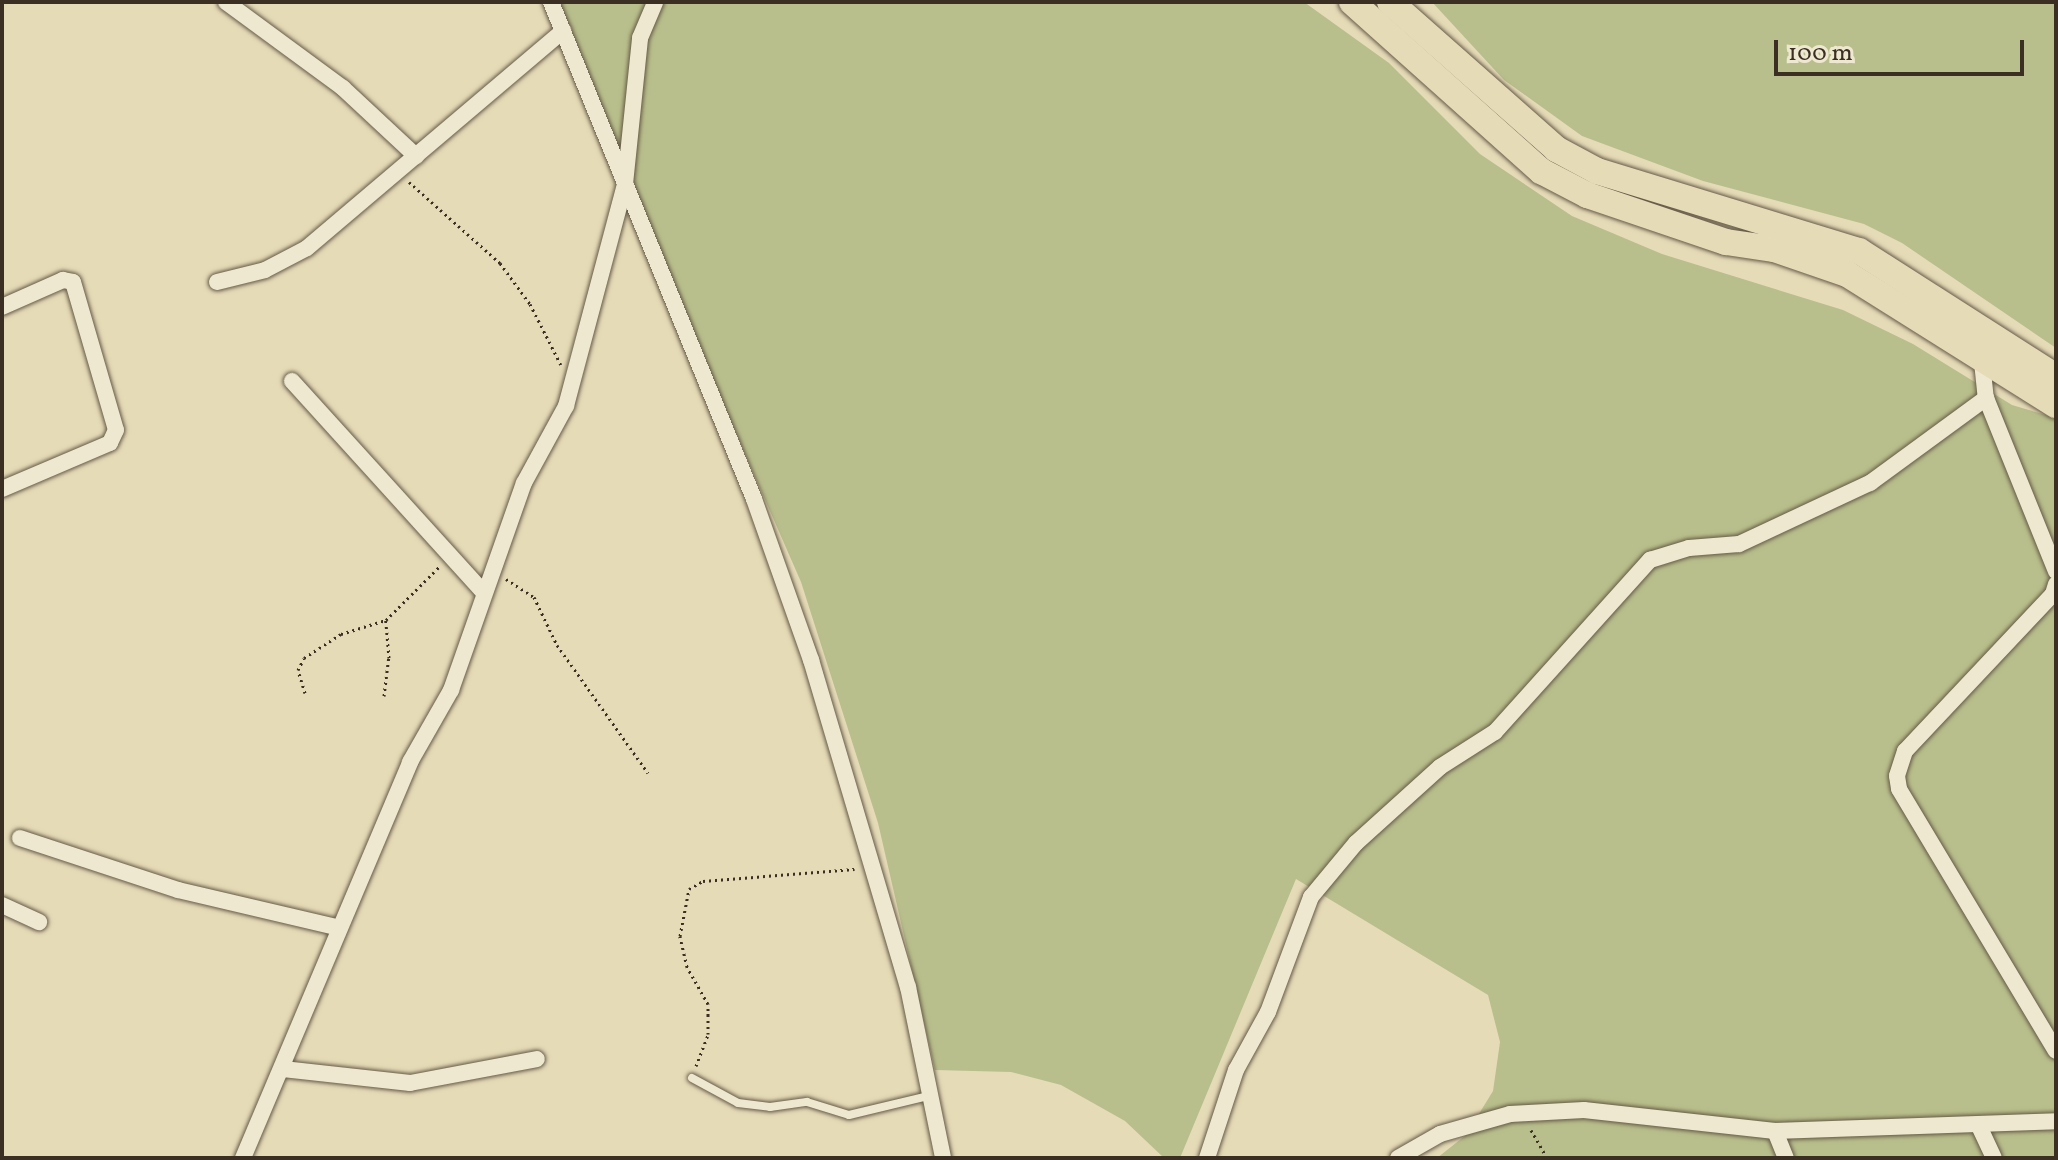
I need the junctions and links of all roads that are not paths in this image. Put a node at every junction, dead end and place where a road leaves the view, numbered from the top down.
1 (226, 2) edge
2 (551, 2) edge
3 (655, 2) edge
4 (1352, 2) edge
5 (1390, 2) edge
6 (563, 31) junction
7 (416, 156) junction
8 (625, 184) junction
9 (217, 282) dead end
10 (2, 307) edge
11 (1982, 362) junction
12 (2056, 377) edge
13 (292, 381) dead end
14 (1986, 398) junction
15 (2056, 405) edge
16 (2, 489) edge
17 (2056, 571) edge
18 (2056, 584) edge
19 (484, 593) junction
20 (20, 838) dead end
21 (2, 905) edge
22 (39, 922) dead end
23 (340, 928) junction
24 (2056, 1051) edge
25 (537, 1059) dead end
26 (283, 1069) junction
27 (692, 1078) road end
28 (928, 1096) junction
29 (2056, 1121) edge
30 (1979, 1126) junction
31 (1775, 1131) junction
32 (243, 1158) edge
33 (943, 1158) edge
34 (1207, 1158) edge
35 (1398, 1158) edge
36 (1786, 1158) edge
37 (1994, 1158) edge

1 - 7 street
2 - 6 street
3 - 8 street
4 - 11 main road
5 - 12 main road
6 - 7 street
6 - 8 street
7 - 9 street
8 - 19 street
8 - 28 street
10 - 16 street
11 - 14 street
11 - 15 main road
13 - 19 street
14 - 17 street
14 - 34 street
18 - 24 street
19 - 23 street
20 - 23 street
21 - 22 street
23 - 26 street
25 - 26 street
26 - 32 street
27 - 28 lane
28 - 33 street
29 - 30 street
30 - 31 street
30 - 37 street
31 - 35 street
31 - 36 street

